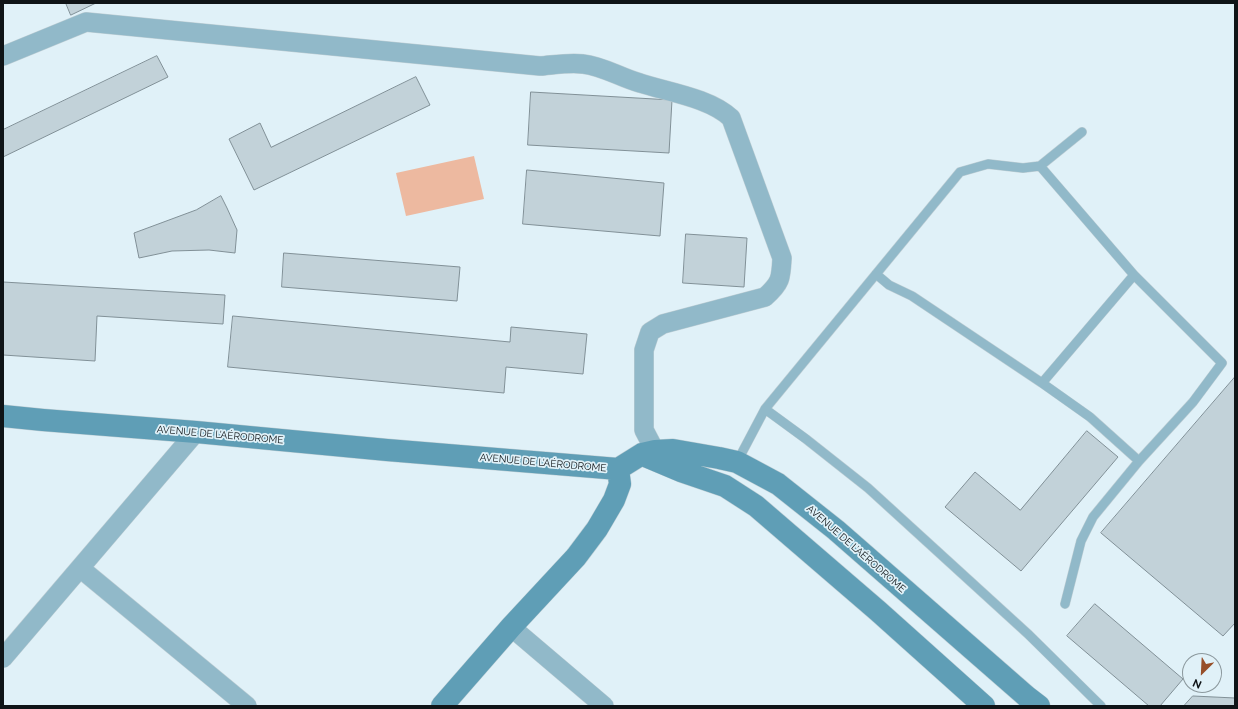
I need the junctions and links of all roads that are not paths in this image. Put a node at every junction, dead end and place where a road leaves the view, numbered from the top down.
1 (3, 56) edge
2 (1082, 132) dead end
3 (1040, 166) junction
4 (876, 274) junction
5 (1134, 275) junction
6 (1042, 383) junction
7 (765, 409) junction
8 (3, 416) edge
9 (196, 432) junction
10 (648, 453) junction
11 (1138, 461) junction
12 (737, 462) junction
13 (618, 469) junction
14 (80, 568) junction
15 (1065, 604) dead end
16 (511, 627) junction
17 (3, 658) edge
18 (247, 706) edge
19 (442, 706) edge
20 (604, 706) edge
21 (984, 706) edge
22 (1039, 706) edge
23 (1101, 706) edge

1 - 10 street
2 - 3 lane
3 - 4 lane
3 - 5 lane
4 - 6 lane
4 - 7 lane
5 - 6 lane
5 - 11 lane
6 - 11 lane
7 - 12 lane
7 - 23 lane
8 - 9 main road, AVENUE DE L’AÉRODROME
9 - 13 main road, AVENUE DE L’AÉRODROME
9 - 14 street
10 - 12 main road, AVENUE DE L’AÉRODROME
10 - 13 main road, AVENUE DE L’AÉRODROME
10 - 21 main road
11 - 15 lane
12 - 22 main road, AVENUE DE L’AÉRODROME
13 - 16 main road
14 - 17 street
14 - 18 street
16 - 19 main road
16 - 20 street

